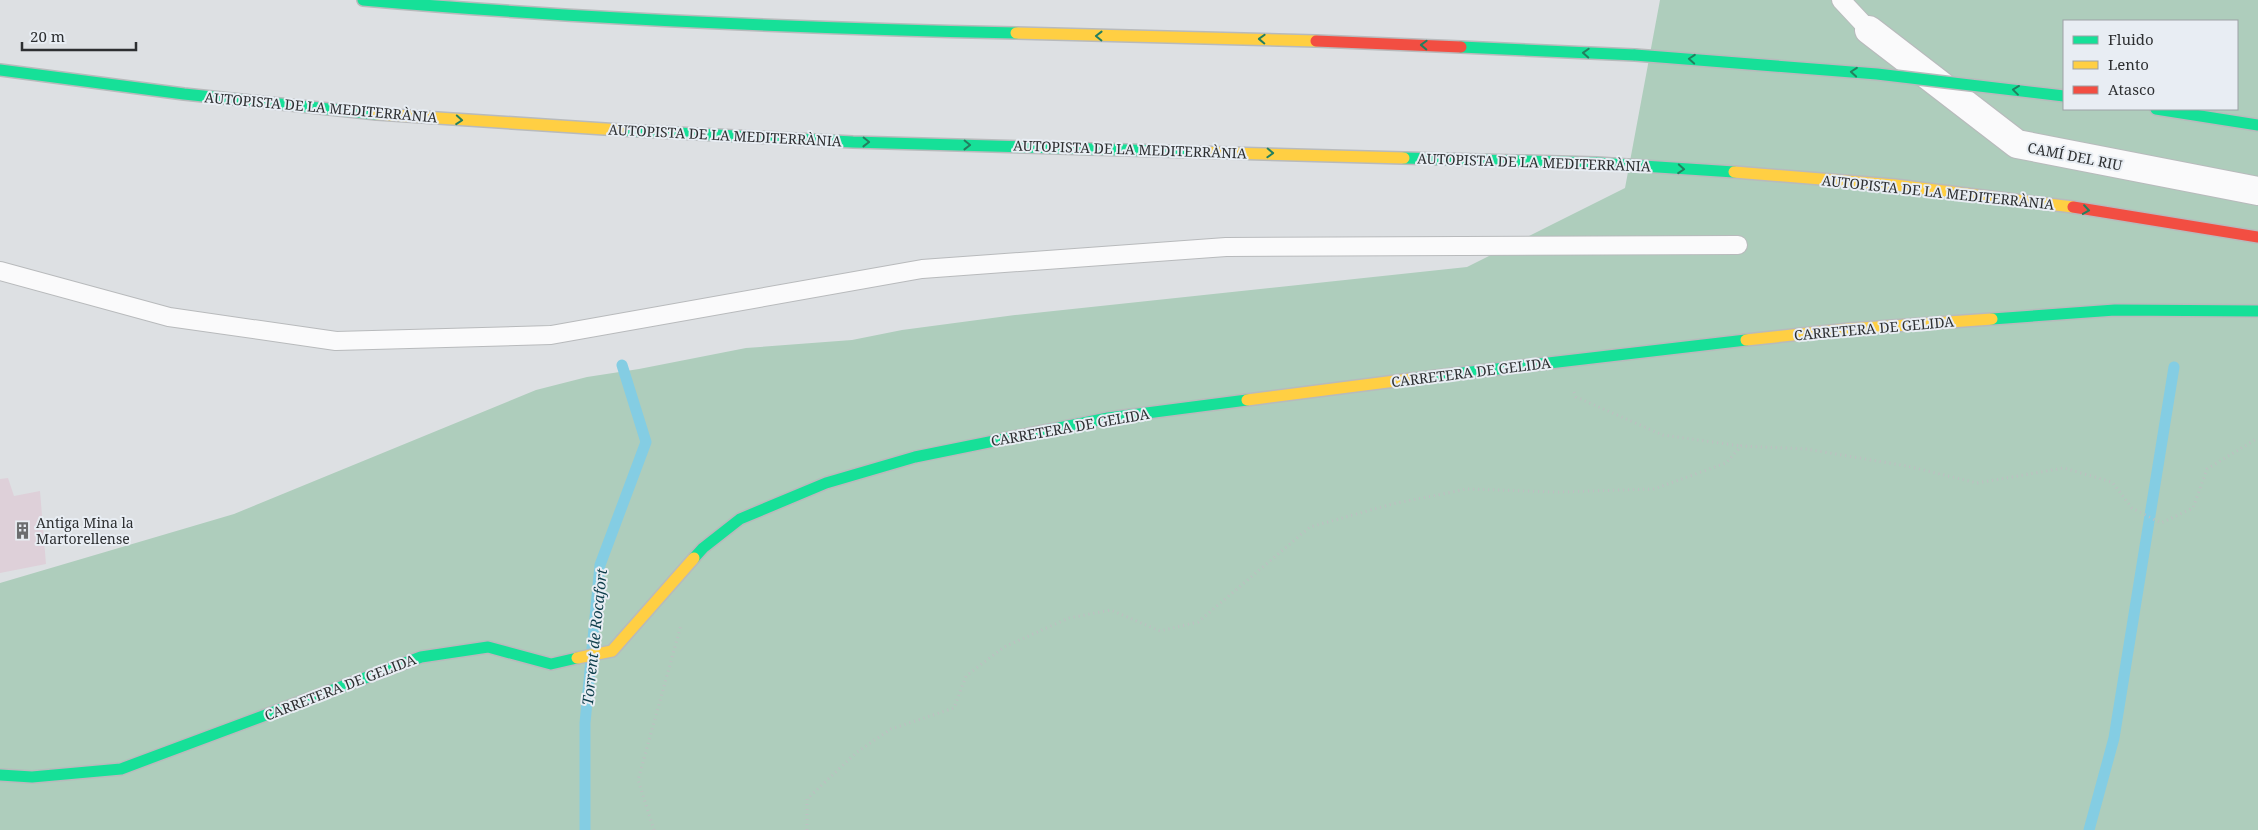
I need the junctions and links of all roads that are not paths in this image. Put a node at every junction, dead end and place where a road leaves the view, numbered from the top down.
1 (363, 0) edge
2 (1841, 0) edge
3 (1869, 30) joint
4 (0, 70) edge
5 (0, 80) edge
6 (184, 94) junction
7 (2063, 96) edge
8 (2162, 110) edge
9 (2258, 125) edge
10 (2258, 191) edge
11 (2258, 236) edge
12 (1738, 244) dead end
13 (0, 271) edge
14 (2258, 311) edge
15 (0, 775) edge

7 -> 1 main road, bridge
2 - 3 lane
3 - 10 street, CAMÍ DEL RIU
4 - 6 main road, AUTOPISTA DE LA MEDITERRÀNIA
5 - 6 main road
6 -> 11 main road, AUTOPISTA DE LA MEDITERRÀNIA
8 - 9 main road
12 - 13 lane
14 - 15 main road, CARRETERA DE GELIDA

